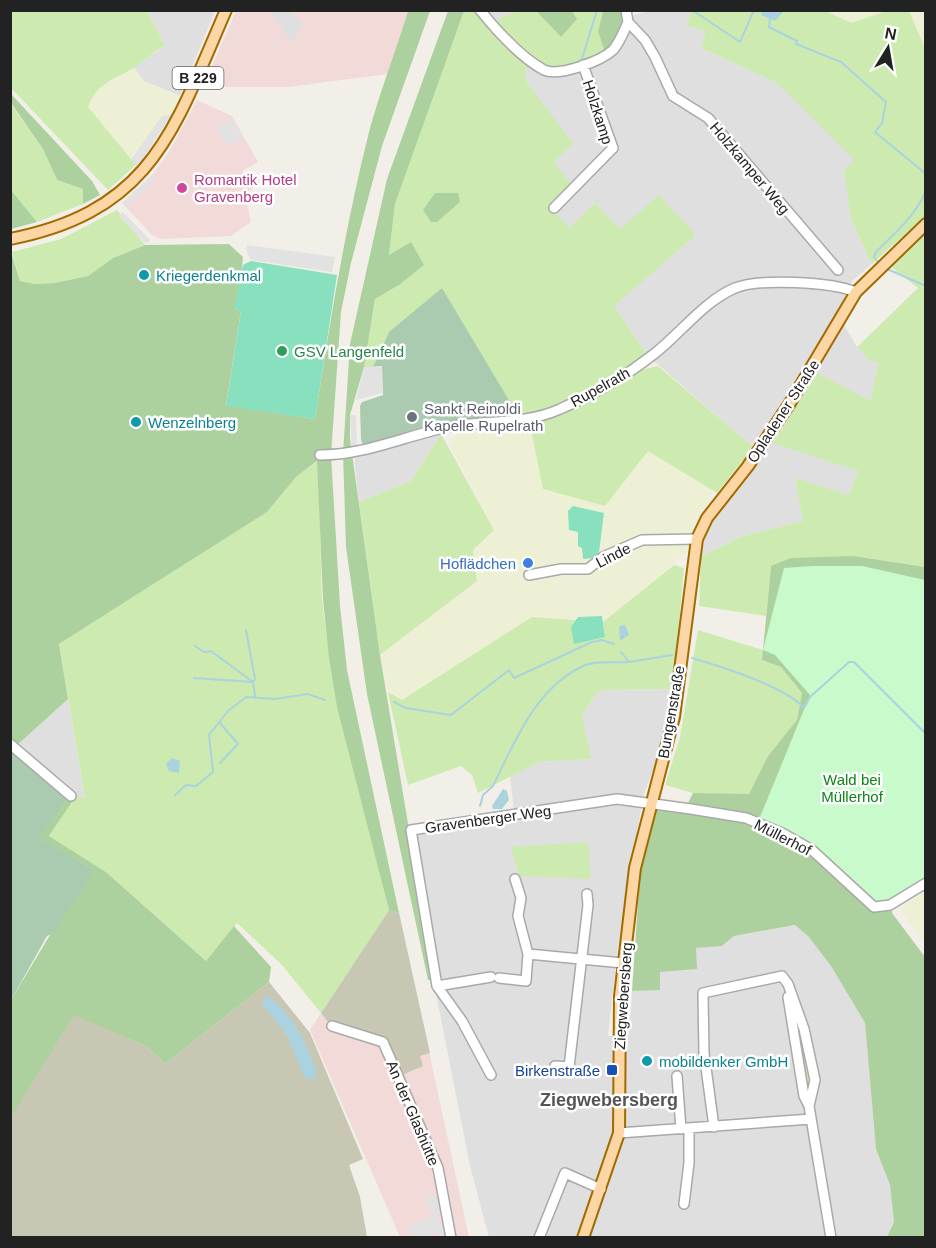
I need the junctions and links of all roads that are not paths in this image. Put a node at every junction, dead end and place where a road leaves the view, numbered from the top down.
1 (226, 10) edge
2 (480, 10) edge
3 (626, 10) edge
4 (628, 22) junction
5 (583, 65) junction
6 (554, 208) dead end
7 (926, 224) edge
8 (10, 239) edge
9 (838, 270) dead end
10 (856, 291) junction
11 (320, 455) dead end
12 (697, 539) junction
13 (529, 575) dead end
14 (685, 620) joint
15 (10, 744) edge
16 (71, 796) dead end
17 (651, 802) junction
18 (515, 879) dead end
19 (926, 883) edge
20 (587, 894) dead end
21 (528, 954) junction
22 (582, 959) junction
23 (623, 963) junction
24 (785, 980) junction
25 (437, 986) junction
26 (332, 1026) dead end
27 (555, 1066) dead end
28 (491, 1075) dead end
29 (678, 1076) dead end
30 (809, 1106) junction
31 (811, 1119) junction
32 (714, 1127) junction
33 (685, 1129) junction
34 (619, 1133) junction
35 (601, 1189) junction
36 (684, 1204) dead end
37 (451, 1238) edge
38 (539, 1238) edge
39 (583, 1238) edge
40 (831, 1238) edge

1 - 8 main road, B 229
2 - 5 street, Holzkamp
3 - 4 street
4 - 5 street, Holzkamp
4 - 9 street, Holzkamper Weg
5 - 6 street, Holzkamp
7 - 10 main road, Opladener Straße
10 - 11 street, Rupelrath
10 - 12 main road, Opladener Straße
12 - 13 street, Linde
12 - 14 main road, Opladener Straße
14 - 17 main road, Bungenstraße
15 - 16 street
17 - 19 street, Müllerhof
17 - 23 main road, Ziegwebersberg
17 - 25 street, Gravenberger Weg
18 - 21 street
20 - 22 street
21 - 22 street
21 - 25 street
22 - 23 street
22 - 27 street
23 - 34 main road, Ziegwebersberg
24 - 30 street
24 - 30 street
24 - 32 street
25 - 28 street, Gravenberger Weg
26 - 37 street, An der Glashütte
29 - 33 street
30 - 31 street
31 - 32 street
31 - 40 street
32 - 33 street
33 - 34 street
33 - 36 street
34 - 35 main road, Ziegwebersberg
35 - 38 street
35 - 39 main road, Ziegwebersberg

